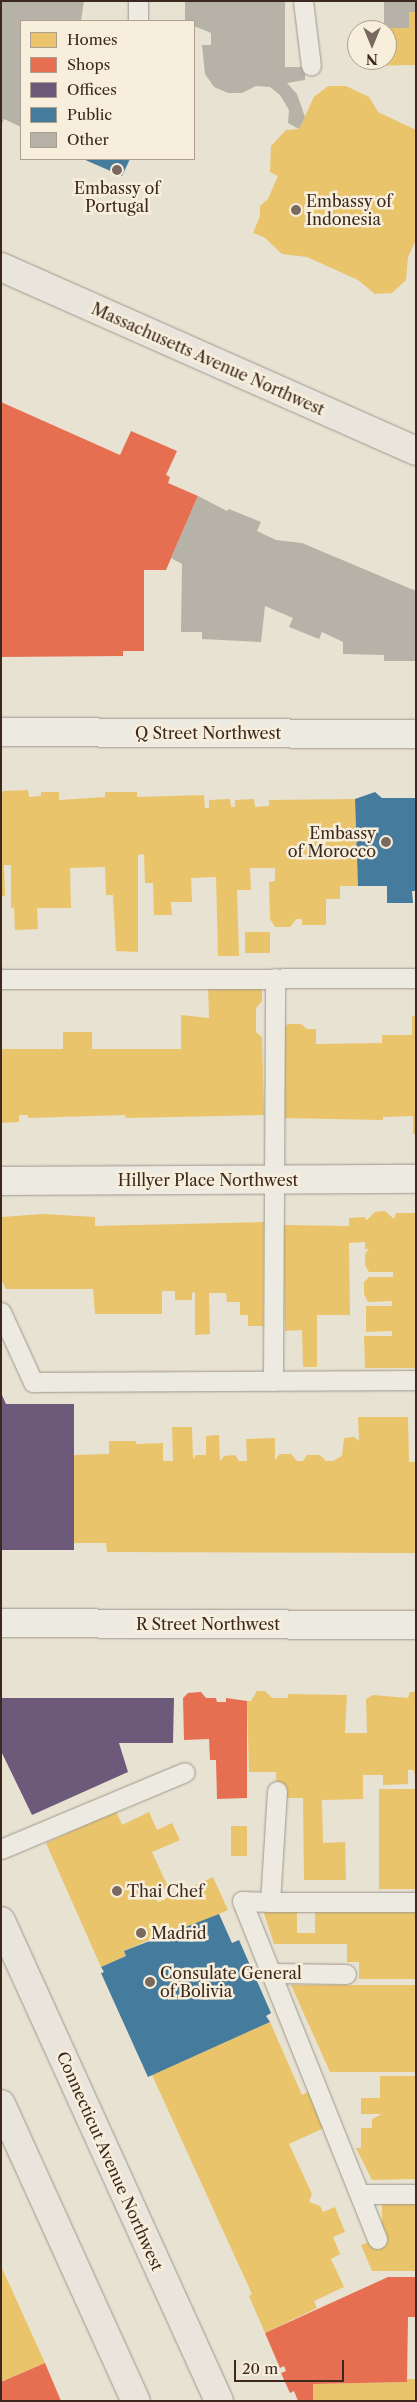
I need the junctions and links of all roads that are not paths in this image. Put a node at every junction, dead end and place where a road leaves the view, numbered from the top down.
1 (138, 1) edge
2 (303, 1) edge
3 (138, 20) edge
4 (311, 66) dead end
5 (1, 267) edge
6 (416, 451) edge
7 (1, 732) edge
8 (416, 734) edge
9 (275, 978) junction
10 (416, 978) edge
11 (1, 979) edge
12 (416, 1179) edge
13 (274, 1180) junction
14 (1, 1181) edge
15 (1, 1312) edge
16 (416, 1380) edge
17 (273, 1381) junction
18 (1, 1623) edge
19 (416, 1625) edge
20 (185, 1772) dead end
21 (277, 1791) dead end
22 (1, 1849) edge
23 (270, 1902) junction
24 (416, 1902) edge
25 (1, 1921) edge
26 (271, 1973) junction
27 (346, 1974) dead end
28 (1, 2104) edge
29 (362, 2194) junction
30 (416, 2194) edge
31 (377, 2239) dead end
32 (136, 2401) edge
33 (219, 2401) edge

1 - 3 lane
2 - 4 lane
5 - 6 main road, Massachusetts Avenue Northwest
7 - 8 main road, Q Street Northwest
9 - 10 lane
9 - 11 lane
9 - 13 lane
12 - 13 main road, Hillyer Place Northwest
13 - 14 main road, Hillyer Place Northwest
13 - 17 lane
15 - 17 lane
16 - 17 lane
18 - 19 main road, R Street Northwest
20 - 22 lane
21 - 23 lane
23 - 24 lane
23 - 26 lane
25 - 33 main road, Connecticut Avenue Northwest
26 - 27 lane
26 - 29 lane
28 - 32 main road
29 - 30 lane
29 - 31 lane

